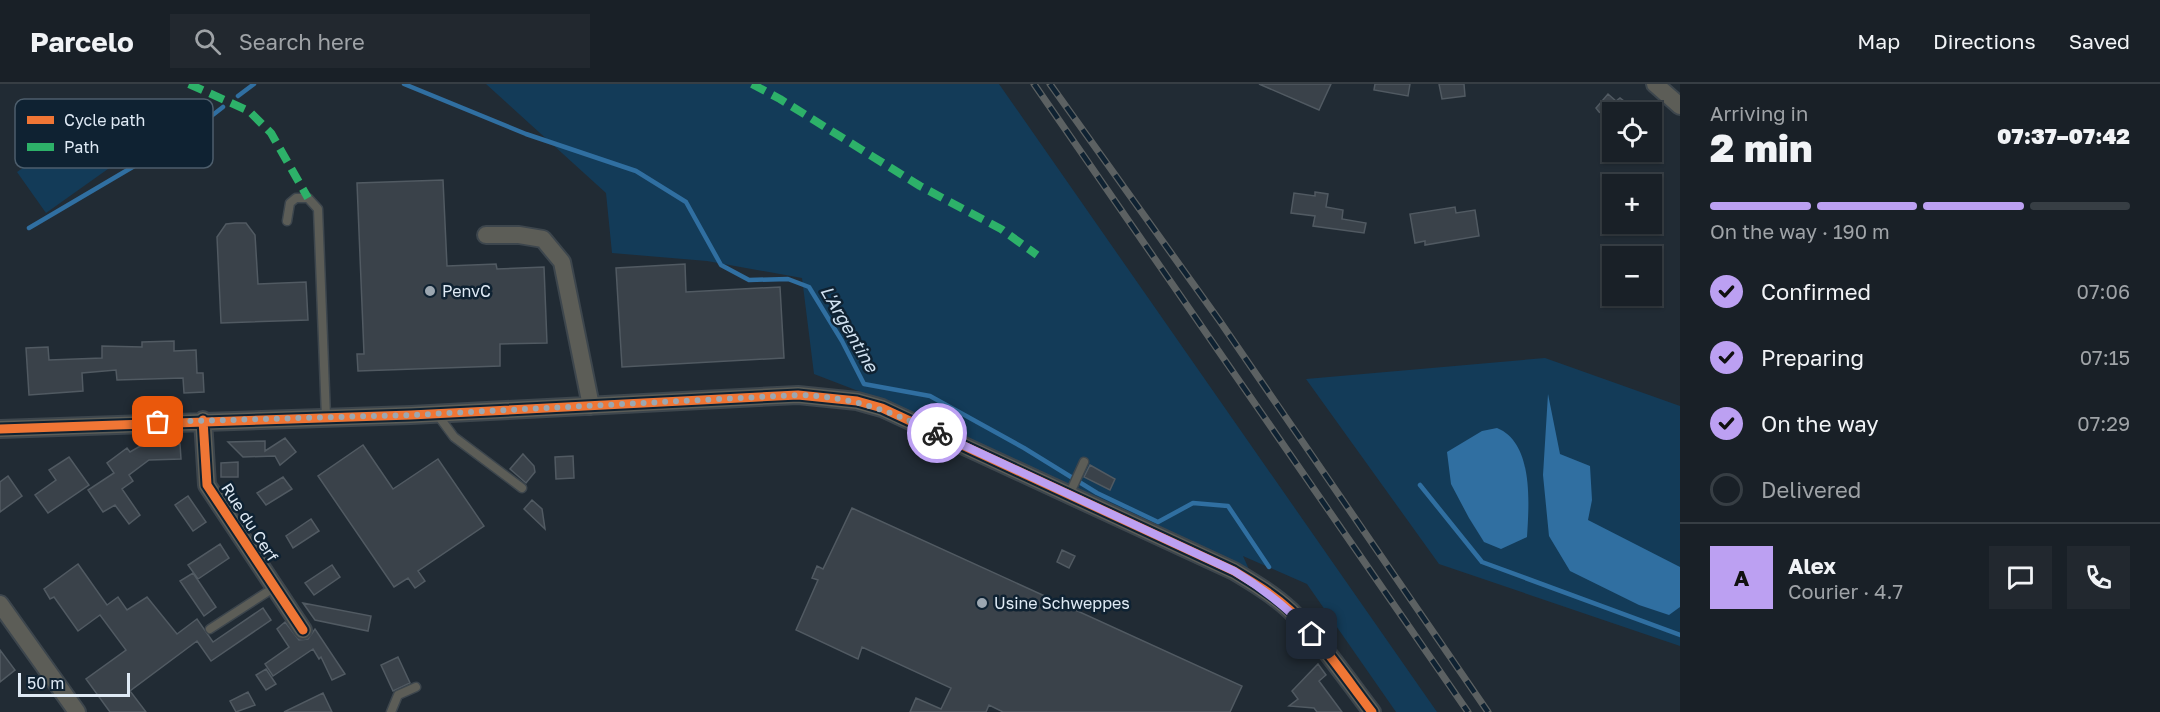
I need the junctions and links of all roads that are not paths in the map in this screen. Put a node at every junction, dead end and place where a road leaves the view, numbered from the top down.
1 (1655, 84) edge
2 (1680, 106) edge
3 (287, 221) dead end
4 (486, 235) dead end
5 (591, 406) junction
6 (437, 414) junction
7 (326, 417) junction
8 (203, 420) junction
9 (0, 429) edge
10 (1084, 462) dead end
11 (522, 488) dead end
12 (1071, 492) junction
13 (274, 587) junction
14 (0, 604) edge
15 (210, 629) dead end
16 (303, 630) dead end
17 (416, 687) dead end
18 (77, 712) edge
19 (391, 712) edge
20 (1371, 712) edge

1 - 2 street
3 - 7 lane
4 - 5 street
5 - 6 street
5 - 12 street
6 - 7 street
6 - 11 lane
7 - 8 street
8 - 9 street
8 - 13 street, Rue du Cerf
10 - 12 lane
12 - 20 street
13 - 15 lane, Rue du Cerf
13 - 16 street, Rue du Cerf
14 - 18 street
17 - 19 lane

